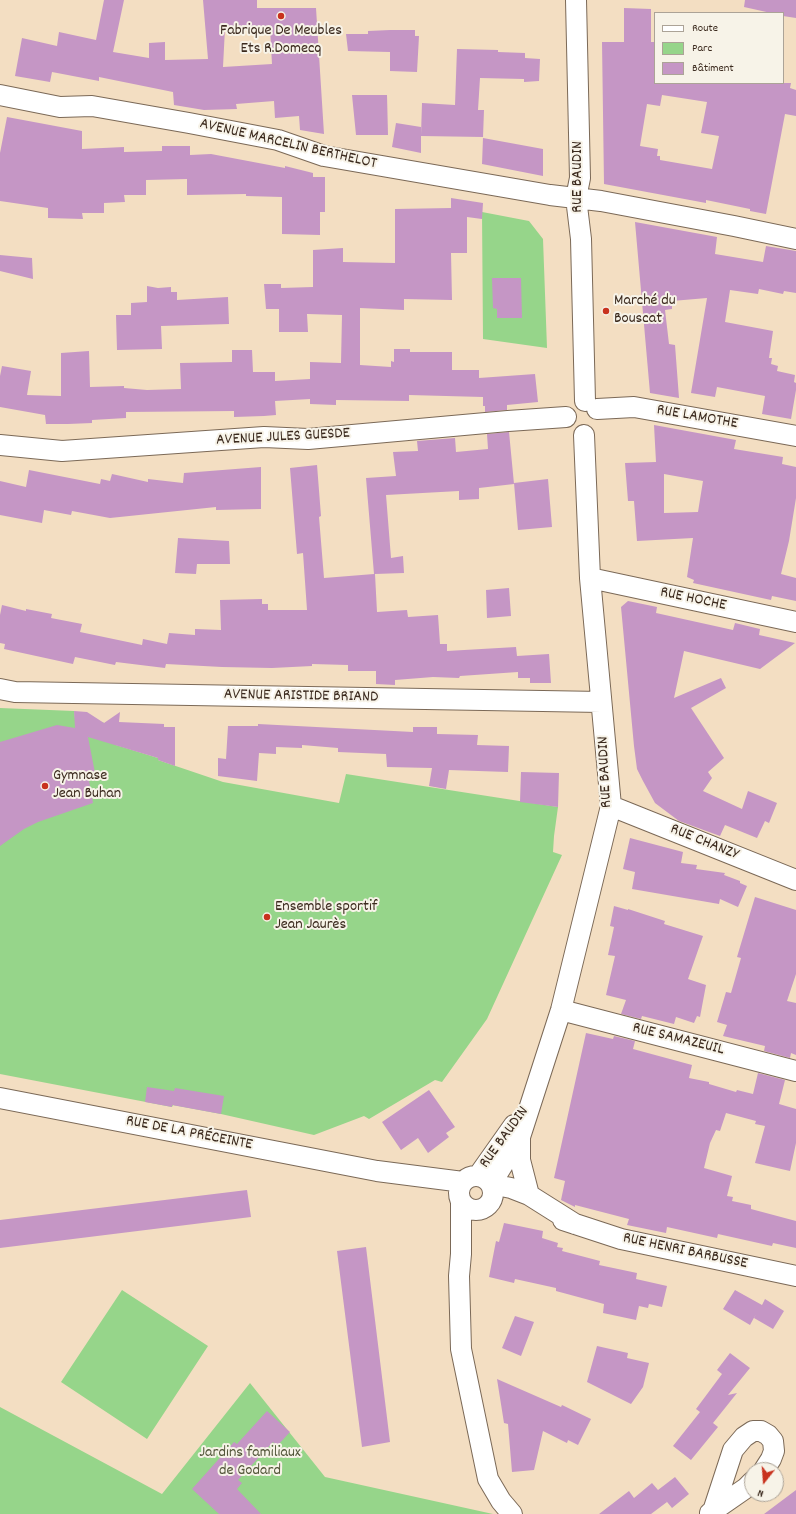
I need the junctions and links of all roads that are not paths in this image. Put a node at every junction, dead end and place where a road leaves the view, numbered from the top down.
1 (576, 0) edge
2 (0, 95) edge
3 (576, 198) junction
4 (796, 239) edge
5 (591, 405) junction
6 (566, 417) junction
7 (584, 435) junction
8 (796, 436) edge
9 (0, 445) edge
10 (590, 578) junction
11 (796, 622) edge
12 (0, 689) edge
13 (601, 702) junction
14 (611, 806) junction
15 (796, 880) edge
16 (561, 1010) junction
17 (796, 1070) edge
18 (0, 1098) edge
19 (532, 1100) junction
20 (520, 1136) junction
21 (475, 1192) junction
22 (529, 1195) junction
23 (575, 1224) junction
24 (796, 1276) edge
25 (769, 1462) edge
26 (744, 1489) edge
27 (711, 1512) edge
28 (512, 1514) edge

1 - 3 street, RUE BAUDIN
2 - 3 street, AVENUE MARCELIN BERTHELOT
3 - 4 street, AVENUE MARCELIN BERTHELOT
3 - 5 street, RUE BAUDIN
5 - 6 street
5 - 7 street
5 - 8 street, RUE LAMOTHE
6 - 7 street
6 - 9 street, AVENUE JULES GUESDE
7 - 10 street, RUE BAUDIN
10 - 11 street, RUE HOCHE
10 - 13 street, RUE BAUDIN
12 - 13 street, AVENUE ARISTIDE BRIAND
13 - 14 street, RUE BAUDIN
14 - 15 street, RUE CHANZY
14 - 16 street, RUE BAUDIN
16 - 17 street, RUE SAMAZEUIL
16 - 19 street, RUE BAUDIN
18 - 21 street, RUE DE LA PRÉCEINTE
19 - 20 street, RUE BAUDIN
19 - 21 street, RUE BAUDIN
20 - 21 street, RUE BAUDIN
20 - 22 street
21 - 22 street, RUE HENRI BARBUSSE
21 - 23 street, RUE HENRI BARBUSSE
21 - 28 street
22 - 23 street, RUE HENRI BARBUSSE
23 - 24 street, RUE HENRI BARBUSSE
25 - 27 street
26 - 27 street

